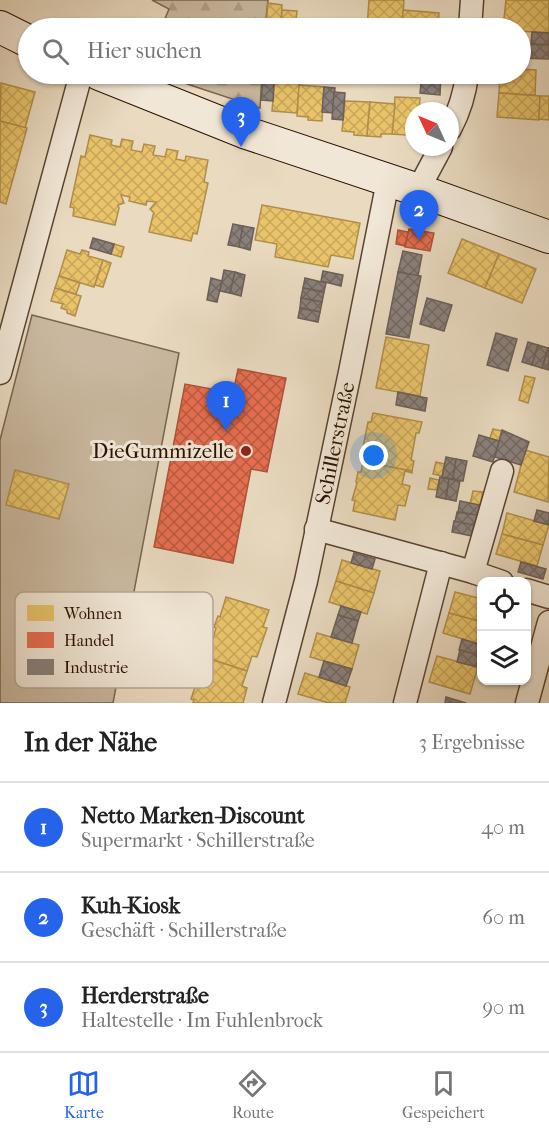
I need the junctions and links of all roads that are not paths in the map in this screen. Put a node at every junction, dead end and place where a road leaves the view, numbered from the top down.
1 (472, 0) edge
2 (471, 18) edge
3 (0, 27) edge
4 (18, 36) edge
5 (78, 84) edge
6 (124, 84) edge
7 (466, 84) edge
8 (459, 108) edge
9 (436, 156) edge
10 (388, 181) junction
11 (418, 190) junction
12 (549, 237) edge
13 (0, 373) edge
14 (502, 471) dead end
15 (316, 529) junction
16 (441, 563) junction
17 (473, 572) junction
18 (488, 577) edge
19 (531, 592) edge
20 (549, 597) edge
21 (549, 622) edge
22 (274, 703) edge
23 (405, 703) edge
24 (527, 703) edge

1 - 2 street
3 - 4 street
5 - 13 street
6 - 10 street
7 - 8 street
9 - 11 street
10 - 11 street
10 - 15 street, Schillerstraße
11 - 12 street
14 - 17 street
15 - 16 street
15 - 22 street, Schillerstraße
16 - 17 street
16 - 23 street
17 - 18 street
19 - 20 street
21 - 24 street

